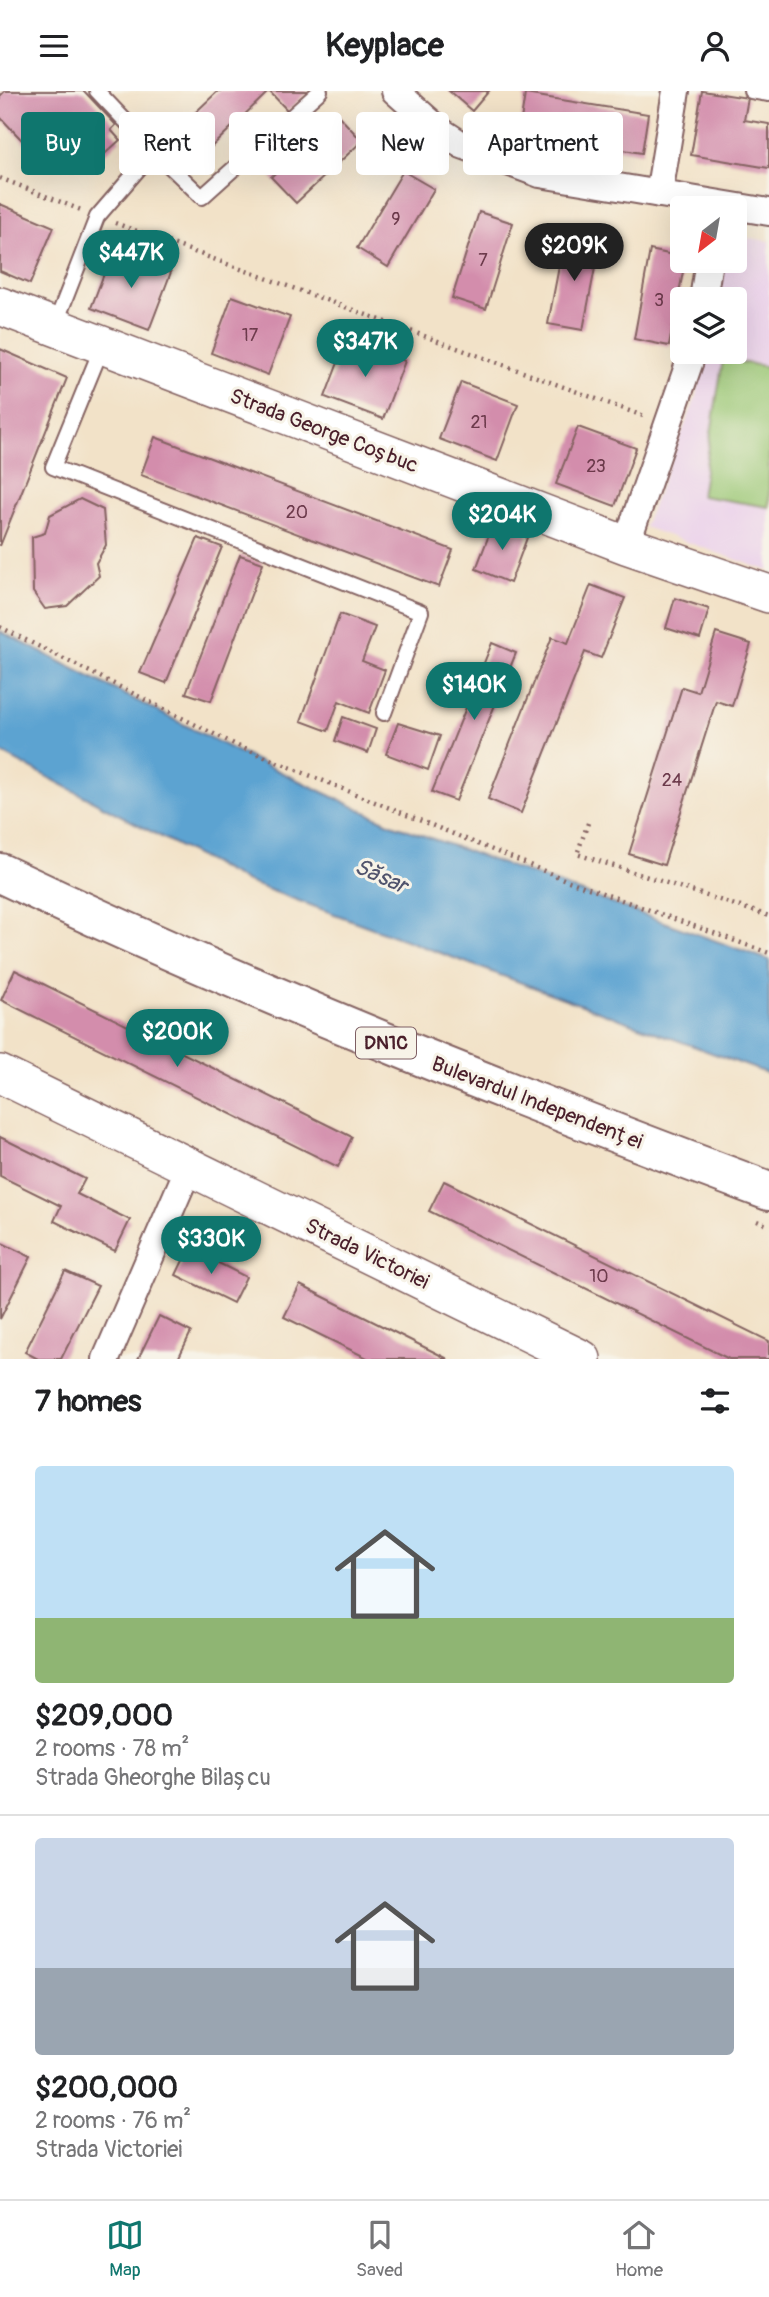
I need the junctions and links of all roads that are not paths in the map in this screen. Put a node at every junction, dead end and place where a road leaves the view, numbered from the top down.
1 (97, 91) edge
2 (320, 91) edge
3 (395, 91) edge
4 (676, 91) edge
5 (751, 91) edge
6 (769, 94) edge
7 (119, 115) edge
8 (133, 175) edge
9 (179, 175) edge
10 (659, 194) junction
11 (670, 196) edge
12 (747, 209) edge
13 (769, 212) edge
14 (0, 306) edge
15 (54, 328) junction
16 (102, 347) junction
17 (689, 364) edge
18 (625, 545) junction
19 (769, 594) edge
20 (384, 713) dead end
21 (3, 883) edge
22 (0, 1074) edge
23 (189, 1167) junction
24 (769, 1191) edge
25 (106, 1359) edge
26 (582, 1359) edge

1 - 7 lane
2 - 9 lane
3 - 10 street
4 - 10 street
5 - 6 lane
8 - 15 lane
10 - 11 street
12 - 13 street
14 - 15 street, Strada George Coșbuc
15 - 16 street, Strada George Coșbuc
16 - 18 street, Strada George Coșbuc
16 - 20 lane
17 - 18 street
18 - 19 street, Strada George Coșbuc
21 - 24 main road, Bulevardul Independenței / DN1C
22 - 23 street, Strada Victoriei
23 - 25 street
23 - 26 street, Strada Victoriei

